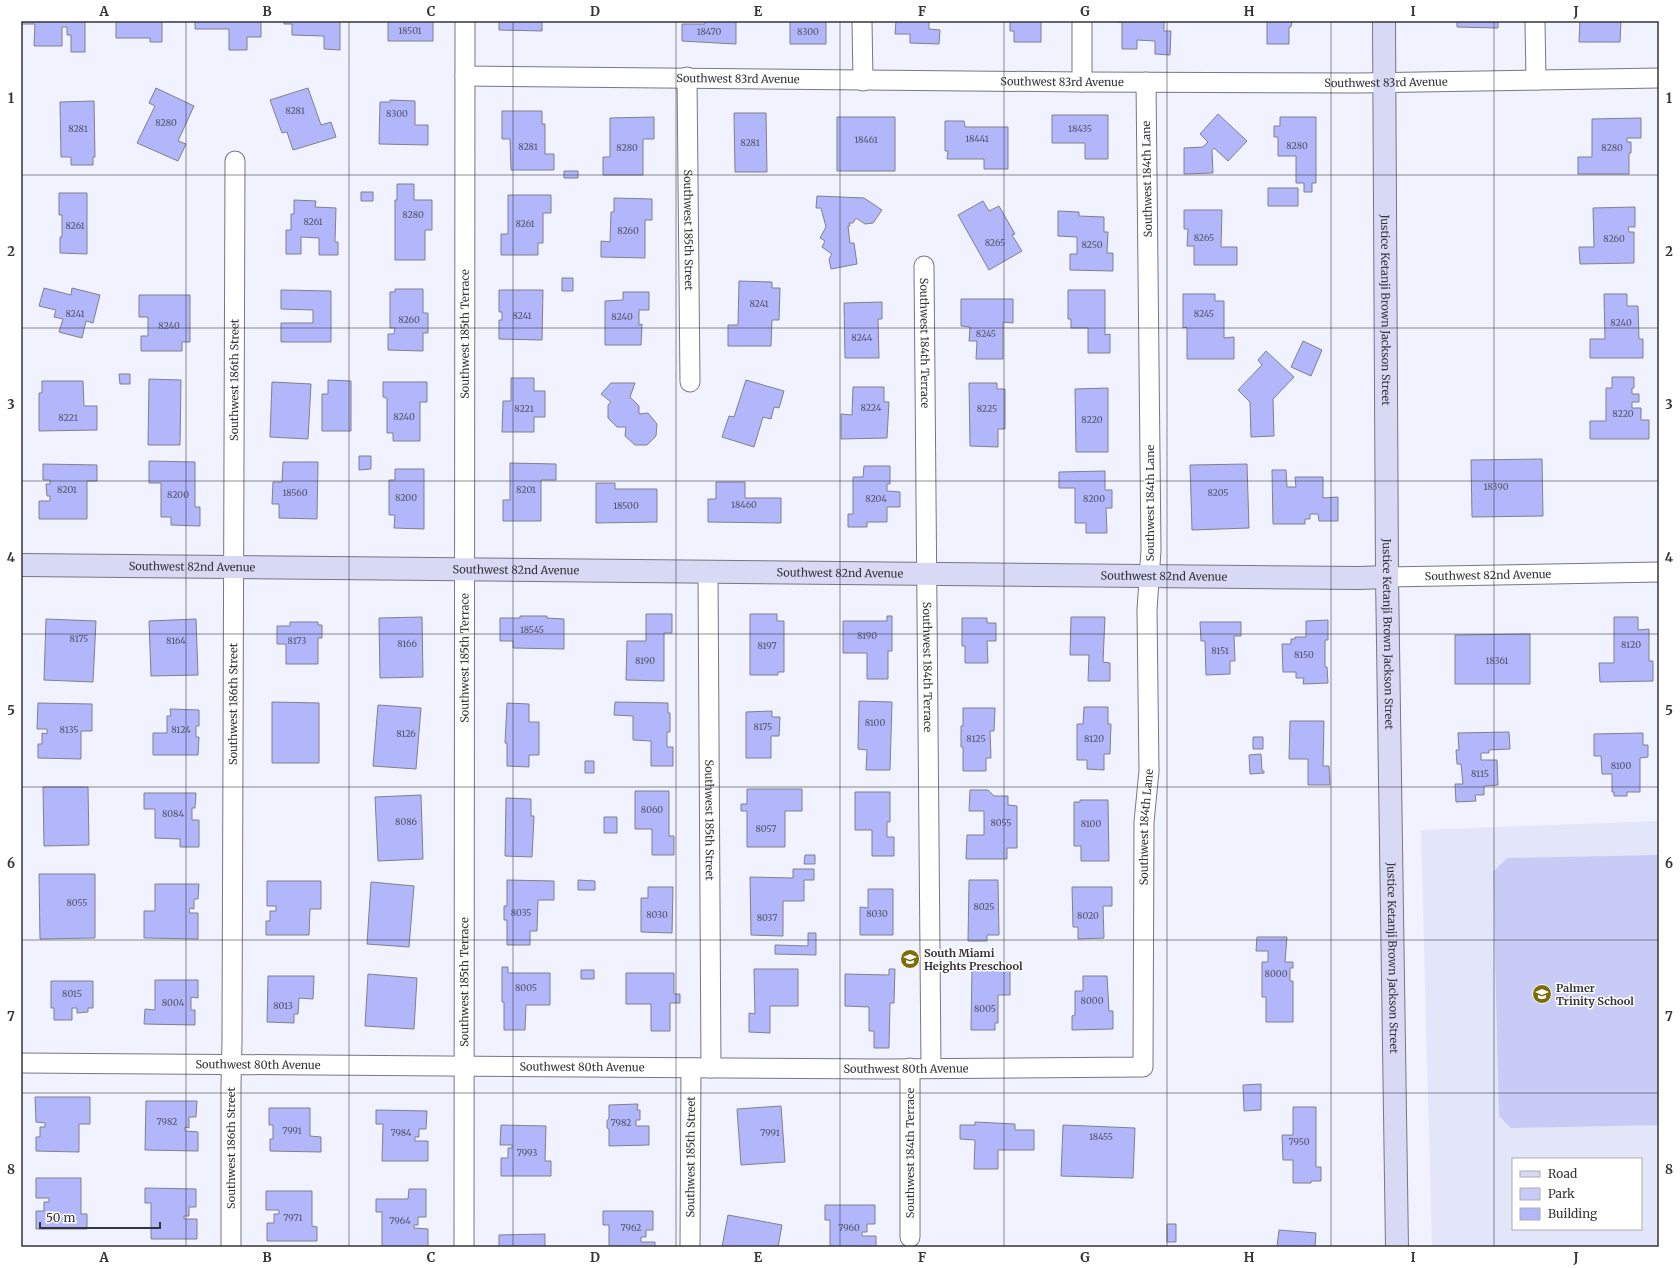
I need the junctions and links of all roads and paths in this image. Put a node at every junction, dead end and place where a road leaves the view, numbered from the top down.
1 (465, 21) edge
2 (862, 21) edge
3 (1082, 21) edge
4 (1384, 21) edge
5 (1535, 21) edge
6 (465, 76) junction
7 (687, 78) junction
8 (1659, 78) edge
9 (1536, 80) junction
10 (863, 81) junction
11 (1082, 82) junction
12 (1146, 82) junction
13 (1384, 83) junction
14 (235, 161) dead end
15 (924, 266) dead end
16 (690, 382) dead end
17 (21, 566) edge
18 (235, 568) junction
19 (466, 571) junction
20 (1659, 572) edge
21 (708, 573) junction
22 (927, 575) junction
23 (1150, 576) junction
24 (1387, 577) junction
25 (21, 1064) edge
26 (231, 1064) junction
27 (465, 1066) junction
28 (1143, 1067) joint
29 (691, 1068) junction
30 (711, 1068) junction
31 (910, 1068) junction
32 (931, 1068) junction
33 (910, 1237) dead end
34 (231, 1247) edge
35 (464, 1247) edge
36 (690, 1247) edge
37 (1398, 1247) edge

1 - 6 street, Southwest 185th Terrace
2 - 10 street
3 - 11 street
4 - 13 street, Justice Ketanji Brown Jackson Street
5 - 9 street
6 - 7 street, Southwest 83rd Avenue
6 - 19 street, Southwest 185th Terrace
7 - 10 street, Southwest 83rd Avenue
7 - 16 street, Southwest 185th Street
8 - 9 street, Southwest 83rd Avenue
9 - 13 street, Southwest 83rd Avenue
10 - 11 street, Southwest 83rd Avenue
11 - 12 street, Southwest 83rd Avenue
12 - 13 street, Southwest 83rd Avenue
12 - 23 street, Southwest 184th Lane
13 - 24 street, Justice Ketanji Brown Jackson Street
14 - 18 street, Southwest 186th Street
15 - 22 street, Southwest 184th Terrace
17 - 18 street, Southwest 82nd Avenue
18 - 19 street, Southwest 82nd Avenue
18 - 26 street, Southwest 186th Street
19 - 21 street, Southwest 82nd Avenue
19 - 27 street, Southwest 185th Terrace
20 - 24 street, Southwest 82nd Avenue
21 - 22 street, Southwest 82nd Avenue
21 - 30 street, Southwest 185th Street
22 - 23 street, Southwest 82nd Avenue
22 - 32 street, Southwest 184th Terrace
23 - 24 street, Southwest 82nd Avenue
23 - 28 street, Southwest 184th Lane
24 - 37 street, Justice Ketanji Brown Jackson Street
25 - 26 street, Southwest 80th Avenue
26 - 27 street, Southwest 80th Avenue
26 - 34 street, Southwest 186th Street
27 - 29 street, Southwest 80th Avenue
27 - 35 street, Southwest 185th Terrace
28 - 32 street, Southwest 80th Avenue
29 - 30 street, Southwest 80th Avenue
29 - 36 street, Southwest 185th Street
30 - 31 street, Southwest 80th Avenue
31 - 32 street, Southwest 80th Avenue
31 - 33 street, Southwest 184th Terrace

